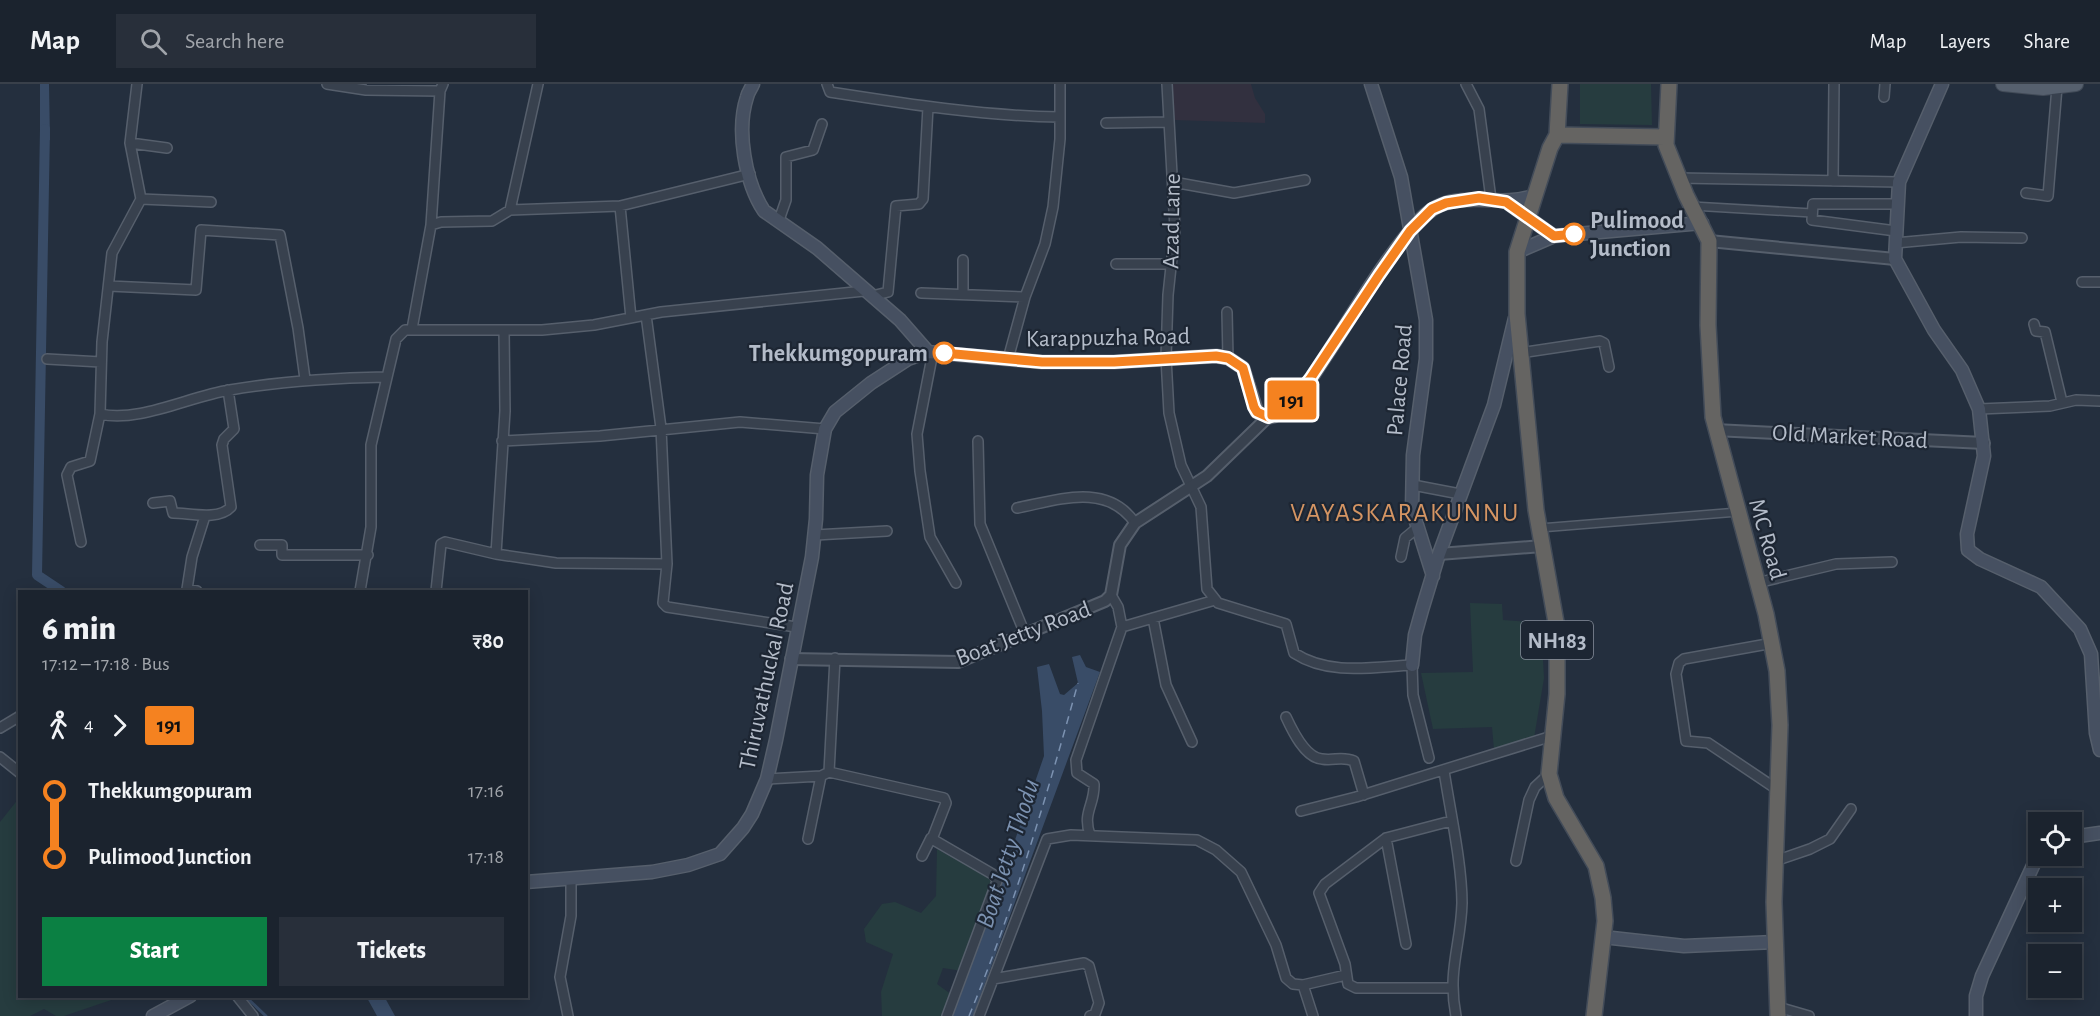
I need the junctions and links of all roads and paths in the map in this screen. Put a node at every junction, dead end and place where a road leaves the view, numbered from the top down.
1 (137, 84) edge
2 (327, 84) edge
3 (538, 84) edge
4 (753, 84) edge
5 (827, 84) edge
6 (1060, 84) edge
7 (1167, 84) edge
8 (1371, 84) edge
9 (1466, 84) edge
10 (1560, 84) edge
11 (1669, 84) edge
12 (1834, 84) edge
13 (1885, 84) edge
14 (1942, 84) edge
15 (2003, 84) edge
16 (2076, 84) edge
17 (2057, 87) junction
18 (441, 88) edge
19 (1884, 97) dead end
20 (928, 107) junction
21 (1060, 117) junction
22 (1169, 122) junction
23 (1106, 123) dead end
24 (822, 124) dead end
25 (1557, 135) junction
26 (1665, 137) junction
27 (130, 143) junction
28 (166, 148) dead end
29 (750, 174) junction
30 (1678, 178) junction
31 (1305, 180) dead end
32 (1833, 181) junction
33 (1173, 182) junction
34 (1899, 182) junction
35 (2026, 193) dead end
36 (1533, 196) junction
37 (141, 199) junction
38 (1491, 199) junction
39 (210, 202) dead end
40 (1506, 202) junction
41 (1897, 204) junction
42 (620, 206) junction
43 (1692, 206) junction
44 (510, 210) junction
45 (1812, 213) junction
46 (1526, 219) junction
47 (779, 220) junction
48 (1702, 223) junction
49 (431, 225) junction
50 (1410, 231) junction
51 (1554, 236) junction
52 (1895, 237) junction
53 (2022, 238) dead end
54 (1709, 241) junction
55 (1517, 252) junction
56 (1895, 259) junction
57 (963, 260) dead end
58 (1116, 264) dead end
59 (1172, 264) junction
60 (2082, 282) dead end
61 (2100, 282) edge
62 (109, 286) junction
63 (868, 293) junction
64 (921, 293) dead end
65 (963, 293) junction
66 (1025, 297) junction
67 (1227, 312) dead end
68 (1516, 314) junction
69 (646, 315) junction
70 (631, 318) junction
71 (2034, 324) dead end
72 (412, 329) junction
73 (504, 330) junction
74 (931, 352) junction
75 (1520, 353) junction
76 (1166, 358) junction
77 (1228, 358) junction
78 (47, 359) dead end
79 (1008, 359) junction
80 (101, 362) junction
81 (1609, 367) dead end
82 (386, 377) junction
83 (305, 379) junction
84 (228, 390) junction
85 (2100, 401) edge
86 (2062, 402) junction
87 (1979, 409) junction
88 (100, 414) junction
89 (1268, 417) junction
90 (661, 428) junction
91 (825, 429) junction
92 (1715, 430) junction
93 (502, 441) junction
94 (978, 441) dead end
95 (1984, 443) junction
96 (1413, 485) junction
97 (1191, 486) junction
98 (1460, 495) junction
99 (153, 503) dead end
100 (1017, 508) dead end
101 (1738, 512) junction
102 (205, 516) junction
103 (1135, 523) junction
104 (1417, 528) junction
105 (1540, 528) junction
106 (887, 531) dead end
107 (815, 535) junction
108 (81, 542) dead end
109 (260, 545) dead end
110 (1542, 546) junction
111 (496, 554) junction
112 (1439, 554) junction
113 (368, 555) junction
114 (1401, 557) dead end
115 (1892, 562) dead end
116 (667, 564) junction
117 (1433, 576) junction
118 (956, 583) dead end
119 (1757, 583) junction
120 (190, 590) edge
121 (360, 590) edge
122 (436, 590) edge
123 (1111, 596) junction
124 (1215, 600) junction
125 (1153, 618) junction
126 (796, 627) junction
127 (1122, 627) junction
128 (1025, 634) junction
129 (1773, 643) junction
130 (835, 658) junction
131 (791, 659) junction
132 (1413, 665) junction
133 (2097, 690) edge
134 (18, 717) edge
135 (1286, 717) dead end
136 (0, 728) edge
137 (1552, 736) junction
138 (1192, 742) dead end
139 (2100, 750) edge
140 (1429, 758) dead end
141 (1, 760) edge
142 (1444, 771) junction
143 (18, 772) edge
144 (825, 774) junction
145 (1548, 774) junction
146 (767, 779) junction
147 (1778, 790) junction
148 (1364, 795) junction
149 (1851, 809) dead end
150 (1301, 811) dead end
151 (1451, 821) junction
152 (2100, 833) edge
153 (1090, 835) junction
154 (2082, 836) edge
155 (931, 838) junction
156 (1386, 838) junction
157 (808, 839) dead end
158 (922, 856) dead end
159 (1516, 861) dead end
160 (1775, 861) junction
161 (2033, 866) edge
162 (571, 879) junction
163 (528, 882) edge
164 (1603, 937) junction
165 (1775, 942) junction
166 (1406, 944) dead end
167 (1346, 975) junction
168 (993, 979) junction
169 (1303, 985) junction
170 (1451, 988) junction
171 (186, 998) edge
172 (239, 998) edge
173 (1778, 1012) edge
174 (153, 1016) edge
175 (253, 1016) edge
176 (568, 1016) edge
177 (947, 1016) edge
178 (979, 1016) edge
179 (1090, 1016) edge
180 (1313, 1016) edge
181 (1456, 1016) edge
182 (1594, 1016) edge
183 (1809, 1016) edge
184 (1976, 1016) edge

1 - 27 street
2 - 18 street
3 - 44 street
4 - 29 main road
5 - 20 street
6 - 21 street
7 - 22 street, Azad Lane
8 - 50 main road, Palace Road
9 - 38 street
10 - 25 highway, NH183
11 - 26 highway, MC Road
12 - 32 street
13 - 19 street
14 - 34 main road
15 - 17 main road
16 - 17 main road
17 - 35 street
18 - 49 street
20 - 21 street
20 - 63 street
21 - 66 street
22 - 23 street
22 - 33 street, Azad Lane
24 - 47 street
25 - 26 highway
25 - 36 highway, NH183
26 - 30 highway, MC Road
27 - 28 street
27 - 37 street
29 - 42 street
29 - 47 main road
30 - 32 street
30 - 43 highway, MC Road
31 - 33 street
32 - 34 street
33 - 59 street, Azad Lane
34 - 41 main road
36 - 40 main road
36 - 46 highway, NH183
37 - 39 street
37 - 62 street
38 - 40 main road
38 - 50 main road
40 - 46 main road
41 - 45 street
41 - 52 main road
42 - 44 street
42 - 70 street
43 - 45 street
43 - 48 highway, MC Road
44 - 49 street
45 - 52 street
46 - 51 main road
46 - 55 highway, NH183
47 - 63 main road
48 - 51 main road
48 - 54 highway, MC Road
49 - 72 street
50 - 89 main road
50 - 96 main road, Palace Road
51 - 55 main road
52 - 53 street
52 - 56 main road
54 - 56 street
54 - 92 highway, MC Road
55 - 68 highway, NH183
56 - 87 main road
57 - 65 street
58 - 59 street
59 - 76 street, Azad Lane
60 - 61 street
62 - 80 street
62 - 83 street
63 - 69 street
63 - 74 main road
64 - 65 street
65 - 66 street
66 - 79 street
67 - 77 street
68 - 75 highway, NH183
68 - 98 main road
69 - 70 street
69 - 90 street
70 - 73 street
71 - 86 street
72 - 73 street
72 - 82 street
73 - 93 street
74 - 79 main road, Karappuzha Road
74 - 91 main road, Thiruvathuckal Road
74 - 118 street
75 - 81 street
75 - 105 highway, NH183
76 - 77 main road, Karappuzha Road
76 - 79 main road, Karappuzha Road
76 - 97 street, Azad Lane
77 - 89 main road
78 - 80 street
80 - 88 street
82 - 83 street
82 - 113 street
83 - 84 street
84 - 88 street
84 - 102 street
85 - 86 street
86 - 87 street
87 - 95 main road
88 - 108 street
89 - 97 street, Boat Jetty Road
90 - 91 street
90 - 93 street
90 - 116 street
91 - 107 main road, Thiruvathuckal Road
92 - 95 street, Old Market Road
92 - 101 highway, MC Road
93 - 111 street
94 - 128 street
95 - 133 main road
96 - 98 street
96 - 104 main road, Palace Road
97 - 103 street, Boat Jetty Road
97 - 124 street, Azad Lane
98 - 112 main road
99 - 102 street
100 - 103 street
101 - 105 street
101 - 119 highway, MC Road
102 - 120 street
103 - 123 street, Boat Jetty Road
104 - 114 street
104 - 117 main road, Palace Road
105 - 110 highway, NH183
106 - 107 street
107 - 126 main road, Thiruvathuckal Road
109 - 113 street
110 - 112 street
110 - 137 highway, NH183
111 - 116 street
111 - 122 street
112 - 117 main road
113 - 121 street
115 - 119 street
116 - 126 street
117 - 132 main road
119 - 129 highway, MC Road
123 - 127 street
123 - 128 street, Boat Jetty Road
124 - 125 street
124 - 132 street
125 - 127 street
125 - 138 street
126 - 131 main road, Thiruvathuckal Road
127 - 153 street
128 - 130 street, Boat Jetty Road
129 - 147 highway, MC Road
129 - 147 street
130 - 131 street, Boat Jetty Road
130 - 144 street
131 - 146 main road, Thiruvathuckal Road
132 - 140 street
133 - 139 main road
134 - 136 street
135 - 148 street
137 - 142 street
137 - 145 highway, NH183
141 - 143 street
142 - 148 street
142 - 151 street
144 - 146 street
144 - 155 street
144 - 157 street
145 - 159 street
145 - 164 highway, NH183
146 - 162 main road, Thiruvathuckal Road
147 - 160 highway, MC Road
148 - 150 street
149 - 160 street
151 - 156 street
151 - 170 street
152 - 154 main road
153 - 168 street
153 - 169 street
155 - 158 street
155 - 177 street
156 - 166 street
156 - 167 street
160 - 165 highway, MC Road
161 - 184 main road
162 - 163 main road, Thiruvathuckal Road
162 - 176 street
164 - 165 main road
164 - 182 highway, NH183
165 - 173 highway, MC Road
167 - 169 street
167 - 170 street
168 - 178 street
168 - 179 street
169 - 180 street
170 - 181 street
171 - 174 main road
172 - 175 street
173 - 183 street

